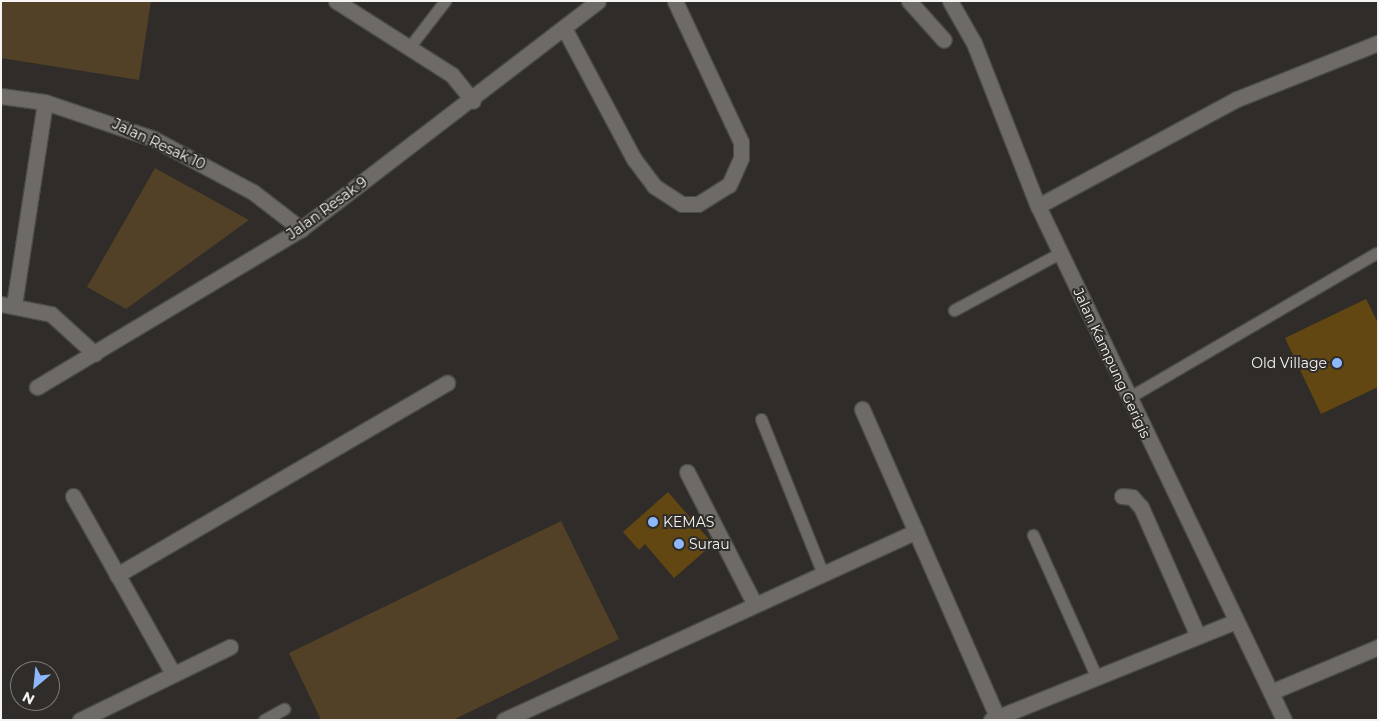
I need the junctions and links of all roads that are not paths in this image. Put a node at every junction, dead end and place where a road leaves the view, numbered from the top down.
1 (445, 1) edge
2 (598, 1) edge
3 (676, 1) edge
4 (909, 1) edge
5 (950, 1) edge
6 (344, 3) edge
7 (564, 28) junction
8 (944, 40) dead end
9 (1378, 43) edge
10 (411, 45) junction
11 (1, 96) edge
12 (473, 101) junction
13 (45, 102) junction
14 (1038, 206) junction
15 (301, 229) junction
16 (1060, 253) junction
17 (1376, 253) dead end
18 (7, 305) edge
19 (954, 310) dead end
20 (95, 354) junction
21 (447, 383) dead end
22 (37, 387) dead end
23 (1128, 398) junction
24 (862, 408) dead end
25 (760, 419) dead end
26 (687, 472) dead end
27 (73, 496) dead end
28 (1122, 496) dead end
29 (916, 531) junction
30 (1033, 535) dead end
31 (823, 574) junction
32 (117, 575) junction
33 (754, 604) junction
34 (1236, 621) junction
35 (1198, 636) junction
36 (230, 646) dead end
37 (1378, 647) edge
38 (172, 672) junction
39 (1097, 678) junction
40 (1271, 692) junction
41 (284, 709) dead end
42 (994, 719) edge
43 (80, 720) edge
44 (264, 720) edge
45 (504, 720) edge
46 (1284, 720) edge

1 - 10 lane
2 - 7 street, Jalan Resak 9
3 - 7 street
4 - 8 street
5 - 14 street, Jalan Kampung Gerigis
6 - 10 street
7 - 12 street, Jalan Resak 9
9 - 14 street
10 - 12 street
11 - 13 street, Jalan Resak 10
12 - 15 street, Jalan Resak 9
13 - 15 street, Jalan Resak 10
13 - 18 street
14 - 16 street, Jalan Kampung Gerigis
15 - 20 street, Jalan Resak 9
16 - 19 lane
16 - 23 street, Jalan Kampung Gerigis
17 - 23 lane
18 - 20 street
20 - 22 street, Jalan Resak 9
21 - 32 street
23 - 34 street, Jalan Kampung Gerigis
24 - 29 street
25 - 31 lane
26 - 33 street
27 - 32 street
28 - 35 street
29 - 31 street
29 - 42 street
30 - 39 lane
31 - 33 street
32 - 38 street
33 - 45 street
34 - 35 street
34 - 40 street, Jalan Kampung Gerigis
35 - 39 street
36 - 38 street
37 - 40 street
38 - 43 street
39 - 42 street
40 - 46 street, Jalan Kampung Gerigis
41 - 44 lane

